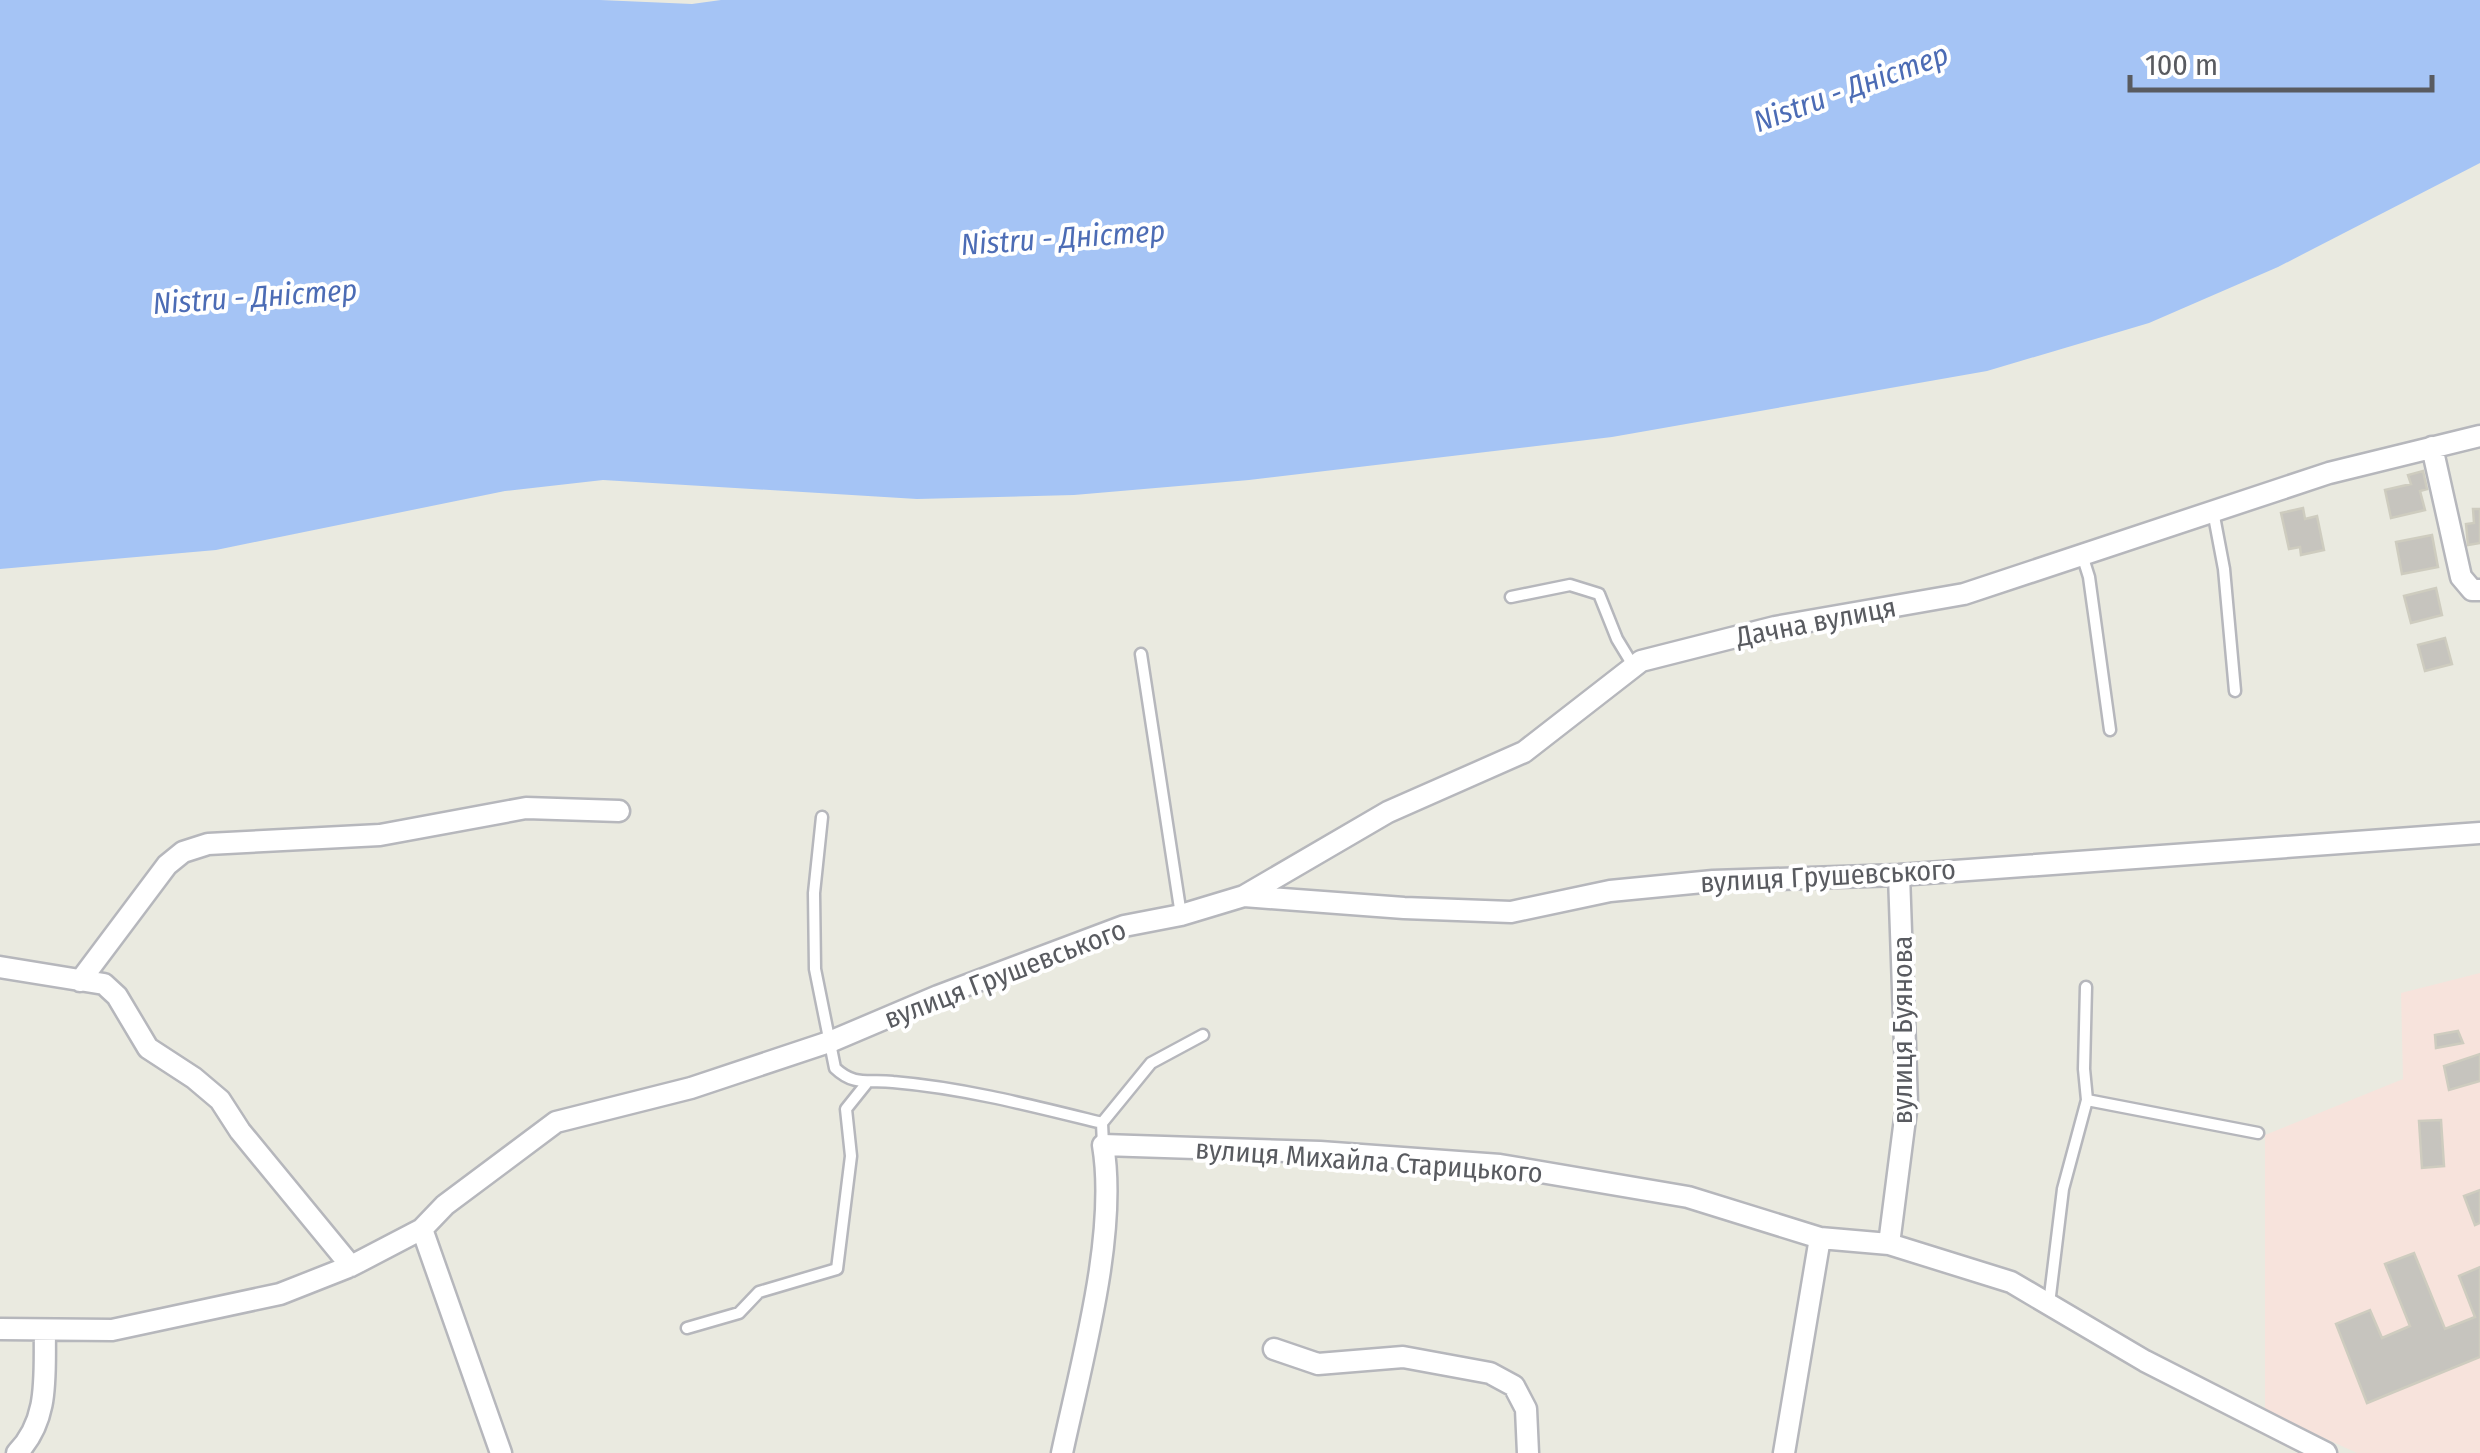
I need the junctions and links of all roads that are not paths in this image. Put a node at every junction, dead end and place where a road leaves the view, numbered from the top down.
1 (2480, 436) edge
2 (2432, 447) junction
3 (2213, 511) junction
4 (2082, 555) junction
5 (2480, 590) edge
6 (1511, 597) dead end
7 (1141, 654) dead end
8 (1634, 667) junction
9 (2234, 691) dead end
10 (2110, 730) dead end
11 (619, 811) dead end
12 (822, 816) dead end
13 (2480, 833) edge
14 (1899, 874) junction
15 (1244, 896) junction
16 (1182, 916) junction
17 (0, 967) edge
18 (80, 981) junction
19 (2086, 987) dead end
20 (1203, 1035) dead end
21 (832, 1041) junction
22 (866, 1084) junction
23 (2087, 1100) junction
24 (1102, 1123) junction
25 (2258, 1133) dead end
26 (1102, 1145) junction
27 (422, 1229) junction
28 (1820, 1238) junction
29 (1889, 1244) junction
30 (352, 1266) junction
31 (2049, 1304) junction
32 (688, 1328) dead end
33 (0, 1329) edge
34 (45, 1331) junction
35 (1274, 1349) dead end
36 (16, 1453) edge
37 (501, 1453) edge
38 (1062, 1453) edge
39 (1528, 1453) edge
40 (1784, 1453) edge
41 (2326, 1453) edge

1 - 2 street, Дачна вулиця
2 - 3 street, Дачна вулиця
2 - 5 street
3 - 4 street, Дачна вулиця
3 - 9 lane
4 - 8 street, Дачна вулиця
4 - 10 lane
6 - 8 lane
7 - 16 lane
8 - 15 street, Дачна вулиця
11 - 18 street
12 - 21 lane
13 - 14 street, вулиця Грушевського
14 - 15 street, вулиця Грушевського
14 - 29 street, вулиця Буянова
15 - 16 street, вулиця Грушевського
16 - 21 street, вулиця Грушевського
17 - 18 street
18 - 30 street
19 - 23 lane
20 - 24 lane
21 - 22 lane
21 - 27 street, вулиця Грушевського
22 - 24 lane
22 - 32 lane
23 - 25 lane
23 - 31 lane
24 - 26 lane
26 - 28 street, вулиця Михайла Старицького
26 - 38 street
27 - 30 street, вулиця Грушевського
27 - 37 street
28 - 29 street, вулиця Михайла Старицького
28 - 40 street
29 - 31 street, вулиця Михайла Старицького
30 - 34 street, вулиця Грушевського
31 - 41 street, вулиця Михайла Старицького
33 - 34 street, вулиця Грушевського
34 - 36 street
35 - 39 street

